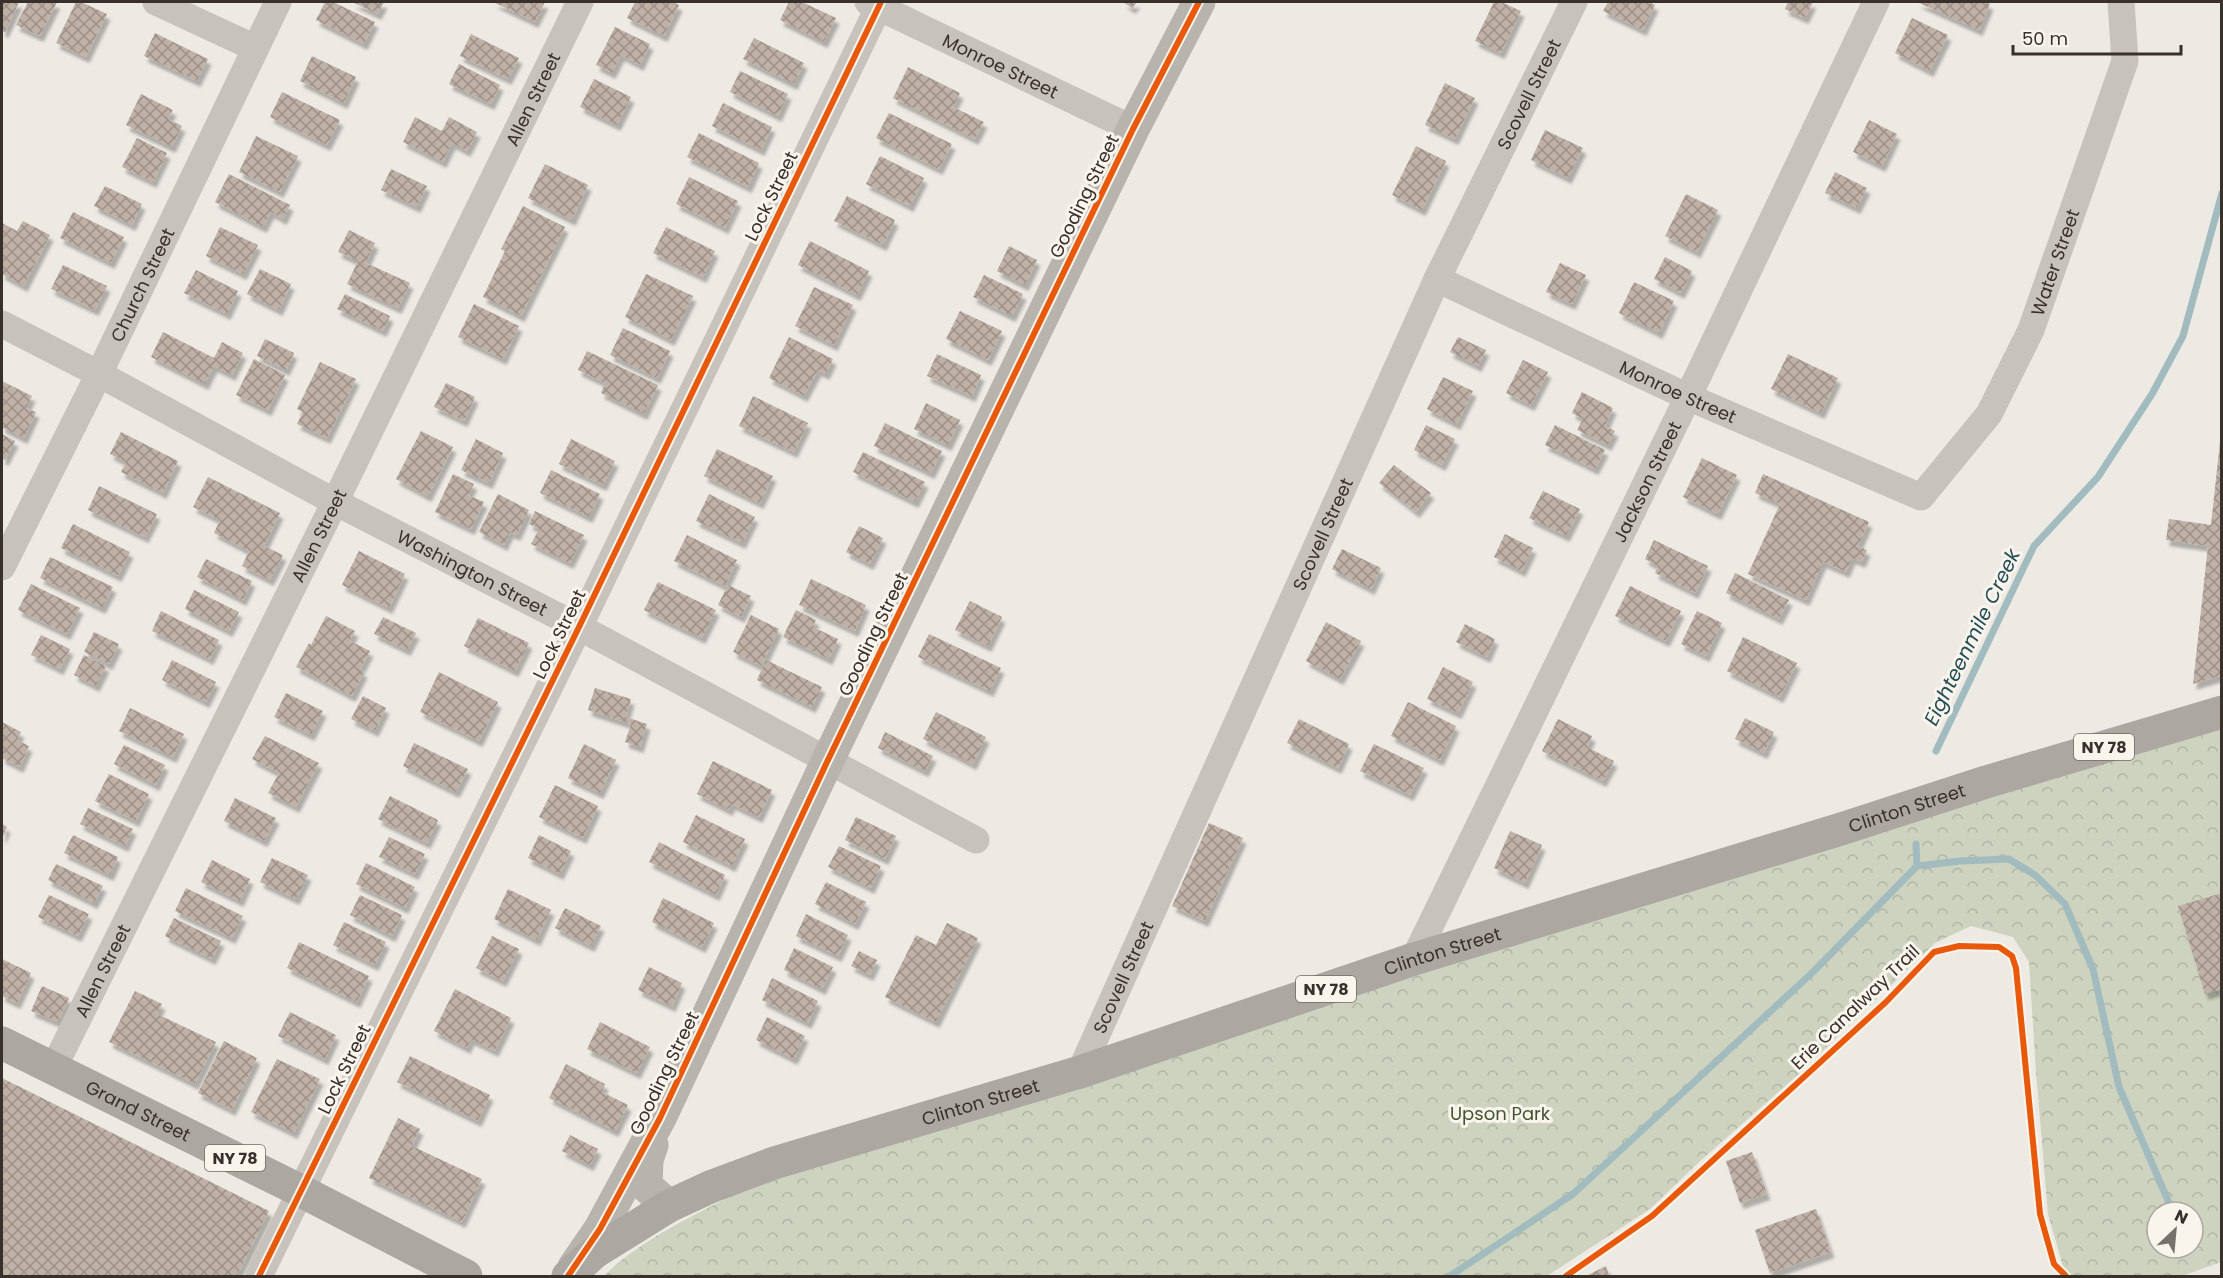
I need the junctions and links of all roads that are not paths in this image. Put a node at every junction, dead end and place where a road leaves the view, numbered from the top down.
1 (156, 2) edge
2 (278, 2) edge
3 (580, 2) edge
4 (1199, 2) edge
5 (1574, 2) edge
6 (1876, 2) edge
7 (2121, 2) edge
8 (876, 3) edge
9 (255, 48) junction
10 (1133, 129) junction
11 (1437, 279) junction
12 (2, 324) edge
13 (99, 374) junction
14 (1688, 397) junction
15 (1920, 497) joint
16 (335, 502) junction
17 (2, 567) edge
18 (579, 627) junction
19 (2222, 712) edge
20 (827, 762) junction
21 (976, 840) dead end
22 (1414, 959) junction
23 (2, 1043) edge
24 (52, 1069) junction
25 (1080, 1072) junction
26 (660, 1118) junction
27 (301, 1191) junction
28 (669, 1206) junction
29 (259, 1276) edge
30 (466, 1276) edge
31 (568, 1276) edge

1 - 9 street
2 - 9 street, Church Street
3 - 16 street, Allen Street
4 - 10 street, Gooding Street
5 - 11 street, Scovell Street
6 - 14 street, Jackson Street
7 - 15 street, Water Street
8 - 10 street, Monroe Street
8 - 18 street, Lock Street
9 - 13 street, Church Street
10 - 20 street, Gooding Street
11 - 14 street, Monroe Street
11 - 25 street, Scovell Street
12 - 13 street, Washington Street
13 - 16 street, Washington Street
13 - 17 street, Church Street
14 - 15 street, Monroe Street
14 - 22 street, Jackson Street
16 - 18 street, Washington Street
16 - 24 street, Allen Street
18 - 20 street, Washington Street
18 - 27 street, Lock Street
19 - 22 main road, Clinton Street / NY 78
20 - 21 street, Washington Street
20 - 26 street, Gooding Street
22 - 25 main road, Clinton Street / NY 78
23 - 24 main road, Grand Street / NY 78
24 - 27 main road, Grand Street / NY 78
25 - 28 main road, Clinton Street / NY 78
26 - 28 street, Gooding Street
26 - 31 street, Gooding Street
27 - 29 street, Lock Street
27 - 30 main road, Grand Street / NY 78
28 - 31 main road, Gooding Street / NY 78

